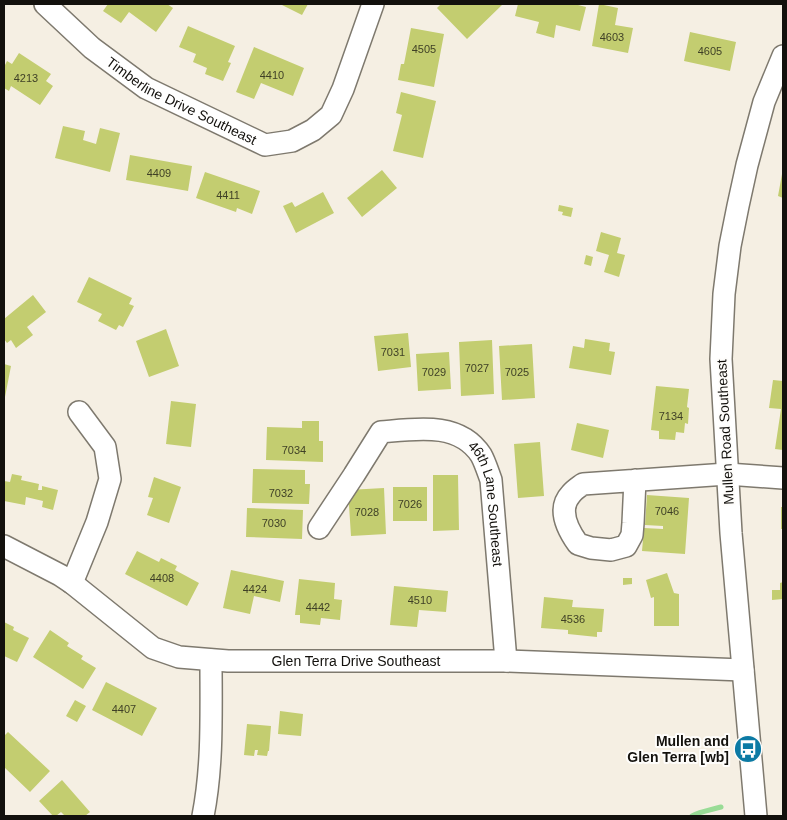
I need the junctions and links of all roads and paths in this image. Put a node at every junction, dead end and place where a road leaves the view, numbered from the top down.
1 (44, 4) edge
2 (373, 4) edge
3 (783, 56) edge
4 (80, 412) dead end
5 (727, 474) junction
6 (783, 478) edge
7 (635, 480) dead end
8 (319, 528) dead end
9 (4, 546) edge
10 (72, 583) junction
11 (211, 660) junction
12 (506, 661) junction
13 (743, 670) junction
14 (203, 816) edge
15 (756, 816) edge

1 - 2 street, Timberline Drive Southeast
3 - 5 street, Mullen Road Southeast
4 - 10 street
5 - 6 street
5 - 7 street
5 - 13 street, Mullen Road Southeast
8 - 12 street, 46th Lane Southeast
9 - 10 street, Glen Terra Drive Southeast
10 - 11 street, Glen Terra Drive Southeast
11 - 12 street, Glen Terra Drive Southeast
11 - 14 street
12 - 13 street, Glen Terra Drive Southeast
13 - 15 street, Mullen Road Southeast

